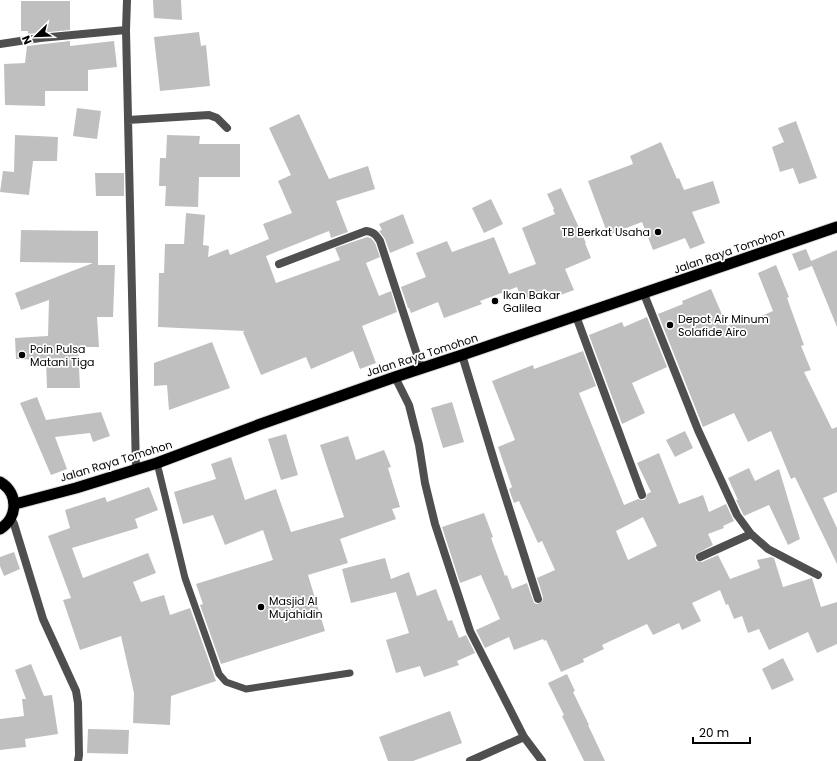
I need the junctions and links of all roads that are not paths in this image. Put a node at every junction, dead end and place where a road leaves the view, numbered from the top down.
1 (127, 0) edge
2 (126, 30) junction
3 (0, 44) edge
4 (128, 120) junction
5 (227, 128) dead end
6 (837, 227) edge
7 (279, 264) dead end
8 (644, 294) junction
9 (576, 316) junction
10 (462, 356) junction
11 (421, 367) junction
12 (395, 377) junction
13 (157, 463) junction
14 (136, 470) junction
15 (0, 482) edge
16 (642, 495) dead end
17 (15, 504) junction
18 (11, 518) junction
19 (0, 528) edge
20 (751, 534) junction
21 (700, 557) dead end
22 (818, 575) dead end
23 (538, 599) dead end
24 (350, 673) dead end
25 (524, 737) junction
26 (78, 761) edge
27 (470, 761) edge
28 (542, 761) edge

1 - 2 street
2 - 3 street
2 - 4 street
4 - 5 street
4 - 14 street
6 - 8 highway, Jalan Raya Tomohon
7 - 11 street
8 - 9 highway, Jalan Raya Tomohon
8 - 20 street
9 - 10 highway, Jalan Raya Tomohon
9 - 16 street
10 - 11 highway, Jalan Raya Tomohon
10 - 23 street
11 - 12 highway, Jalan Raya Tomohon
12 - 13 highway, Jalan Raya Tomohon
12 - 25 street
13 - 14 highway, Jalan Raya Tomohon
13 - 24 lane
14 - 17 highway, Jalan Raya Tomohon
15 - 17 highway
17 - 18 highway
18 - 19 highway
18 - 26 street
20 - 21 street
20 - 22 street
25 - 27 street
25 - 28 street

